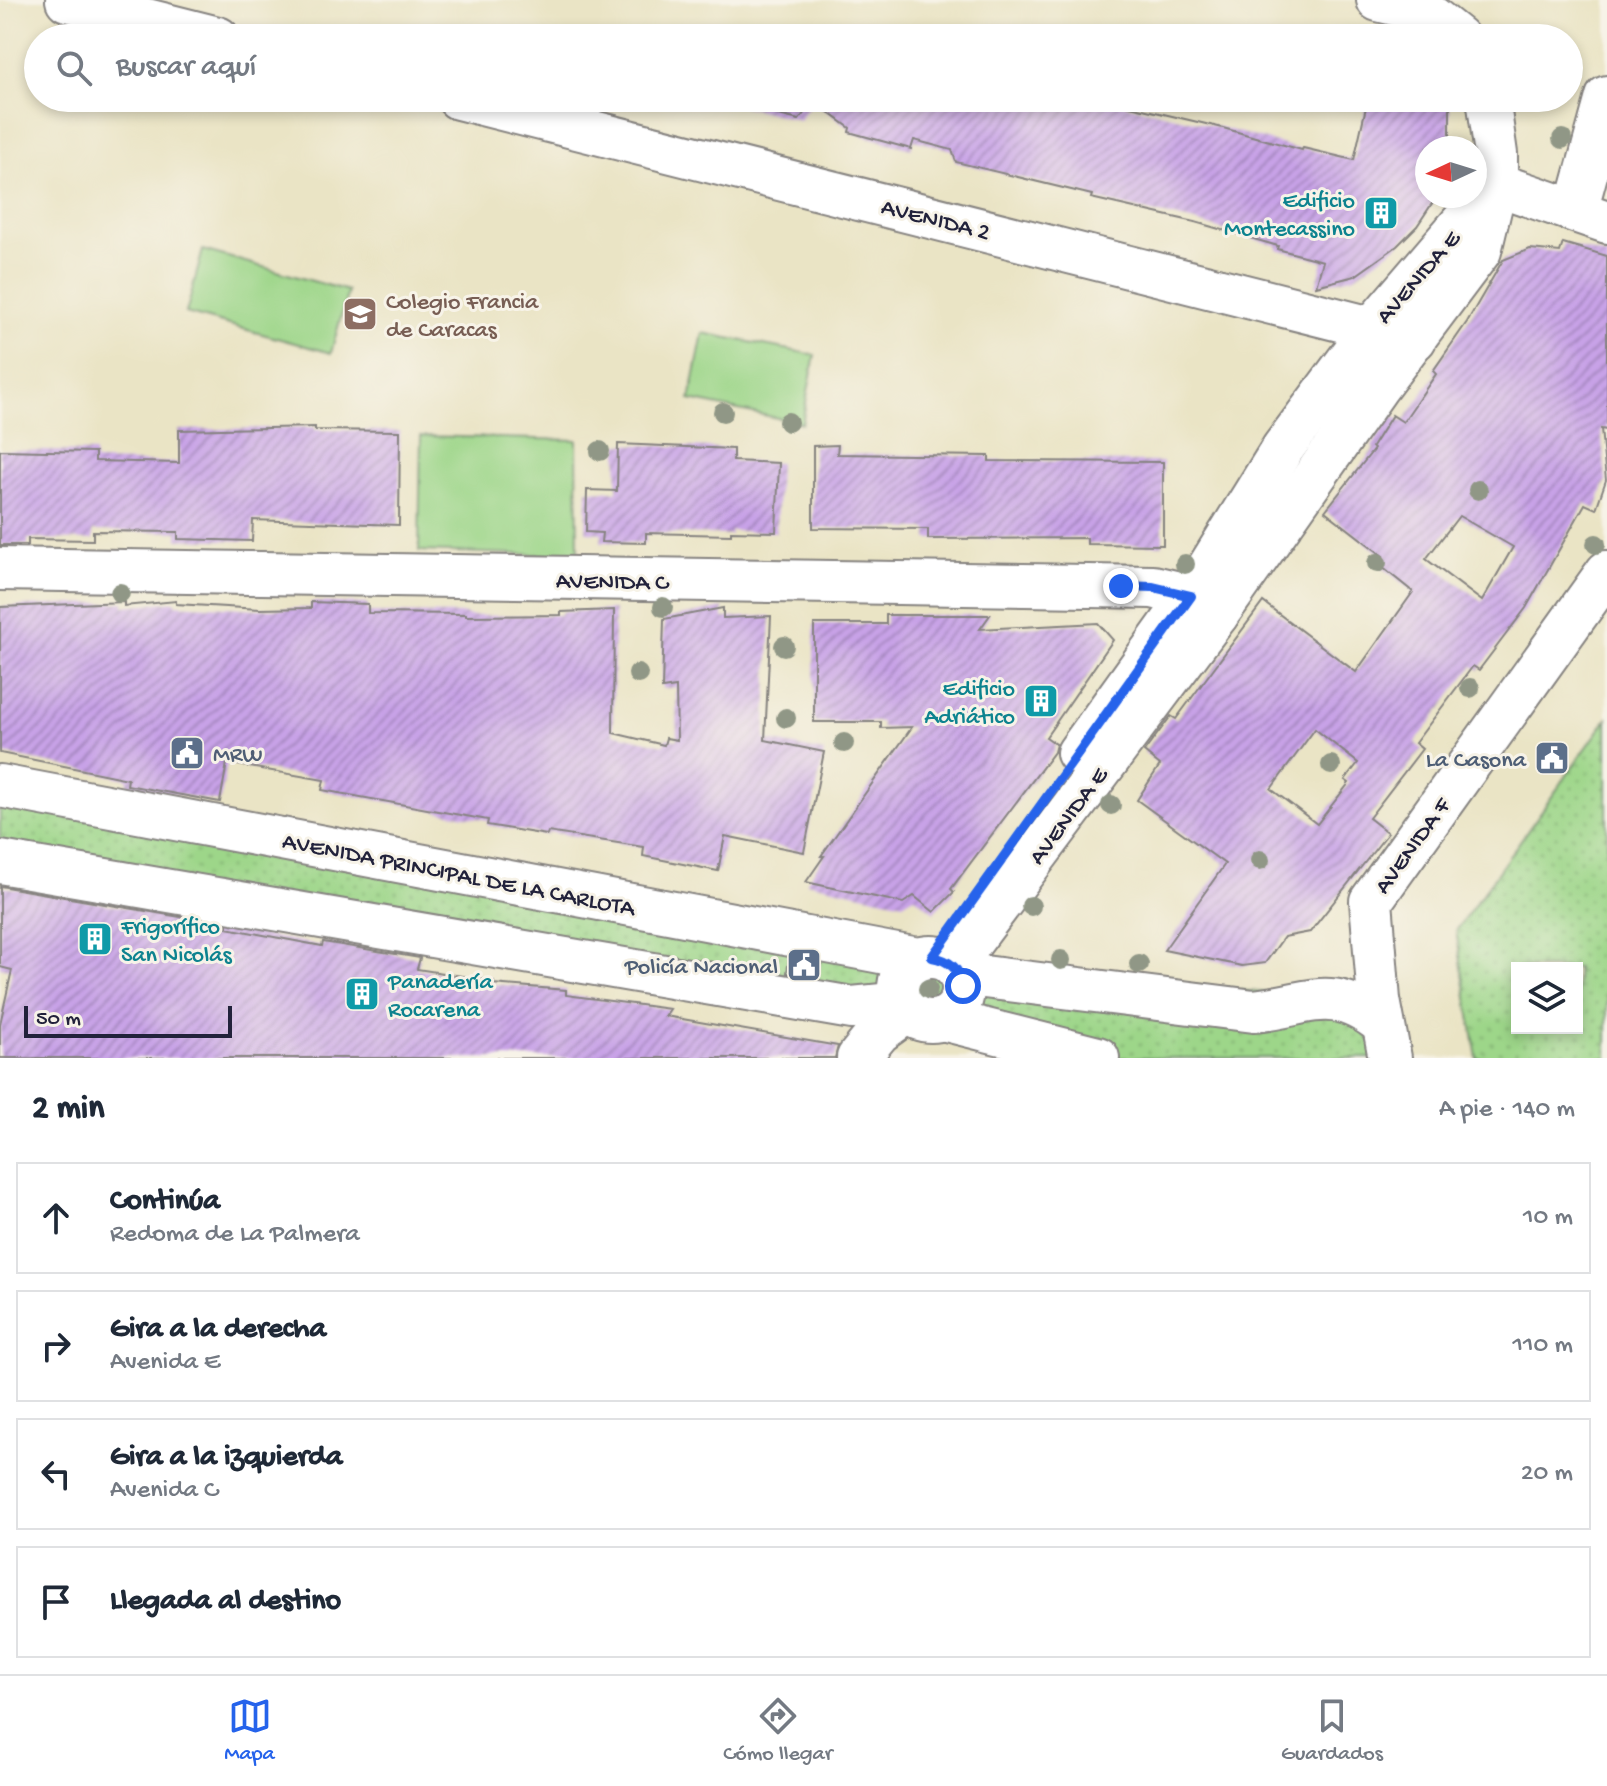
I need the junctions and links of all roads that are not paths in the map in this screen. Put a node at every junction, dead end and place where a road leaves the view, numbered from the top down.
1 (67, 0) edge
2 (1378, 0) edge
3 (162, 24) edge
4 (1440, 24) edge
5 (1607, 97) edge
6 (514, 112) edge
7 (1490, 112) edge
8 (1496, 184) junction
9 (1592, 216) edge
10 (1373, 327) junction
11 (1415, 339) junction
12 (0, 569) edge
13 (1607, 572) edge
14 (1204, 605) junction
15 (0, 786) edge
16 (0, 862) edge
17 (941, 964) junction
18 (918, 1013) junction
19 (1385, 1047) edge
20 (858, 1058) edge
21 (891, 1058) edge
22 (1098, 1058) edge

1 - 3 street
2 - 4 street
5 - 9 street
6 - 10 street, AVENIDA 2
7 - 8 street
8 - 9 street
8 - 10 street, AVENIDA E
8 - 11 street, AVENIDA E
10 - 11 street, AVENIDA 2
10 - 14 street, AVENIDA E
11 - 14 street, AVENIDA E
12 - 14 street, AVENIDA C
13 - 19 street, AVENIDA F
14 - 17 street, AVENIDA E
15 - 17 street, AVENIDA PRINCIPAL DE LA CARLOTA
16 - 18 street
17 - 18 street
17 - 18 street
17 - 19 street, AVENIDA PRINCIPAL DE LA CARLOTA
18 - 20 street
18 - 21 street
18 - 22 street

